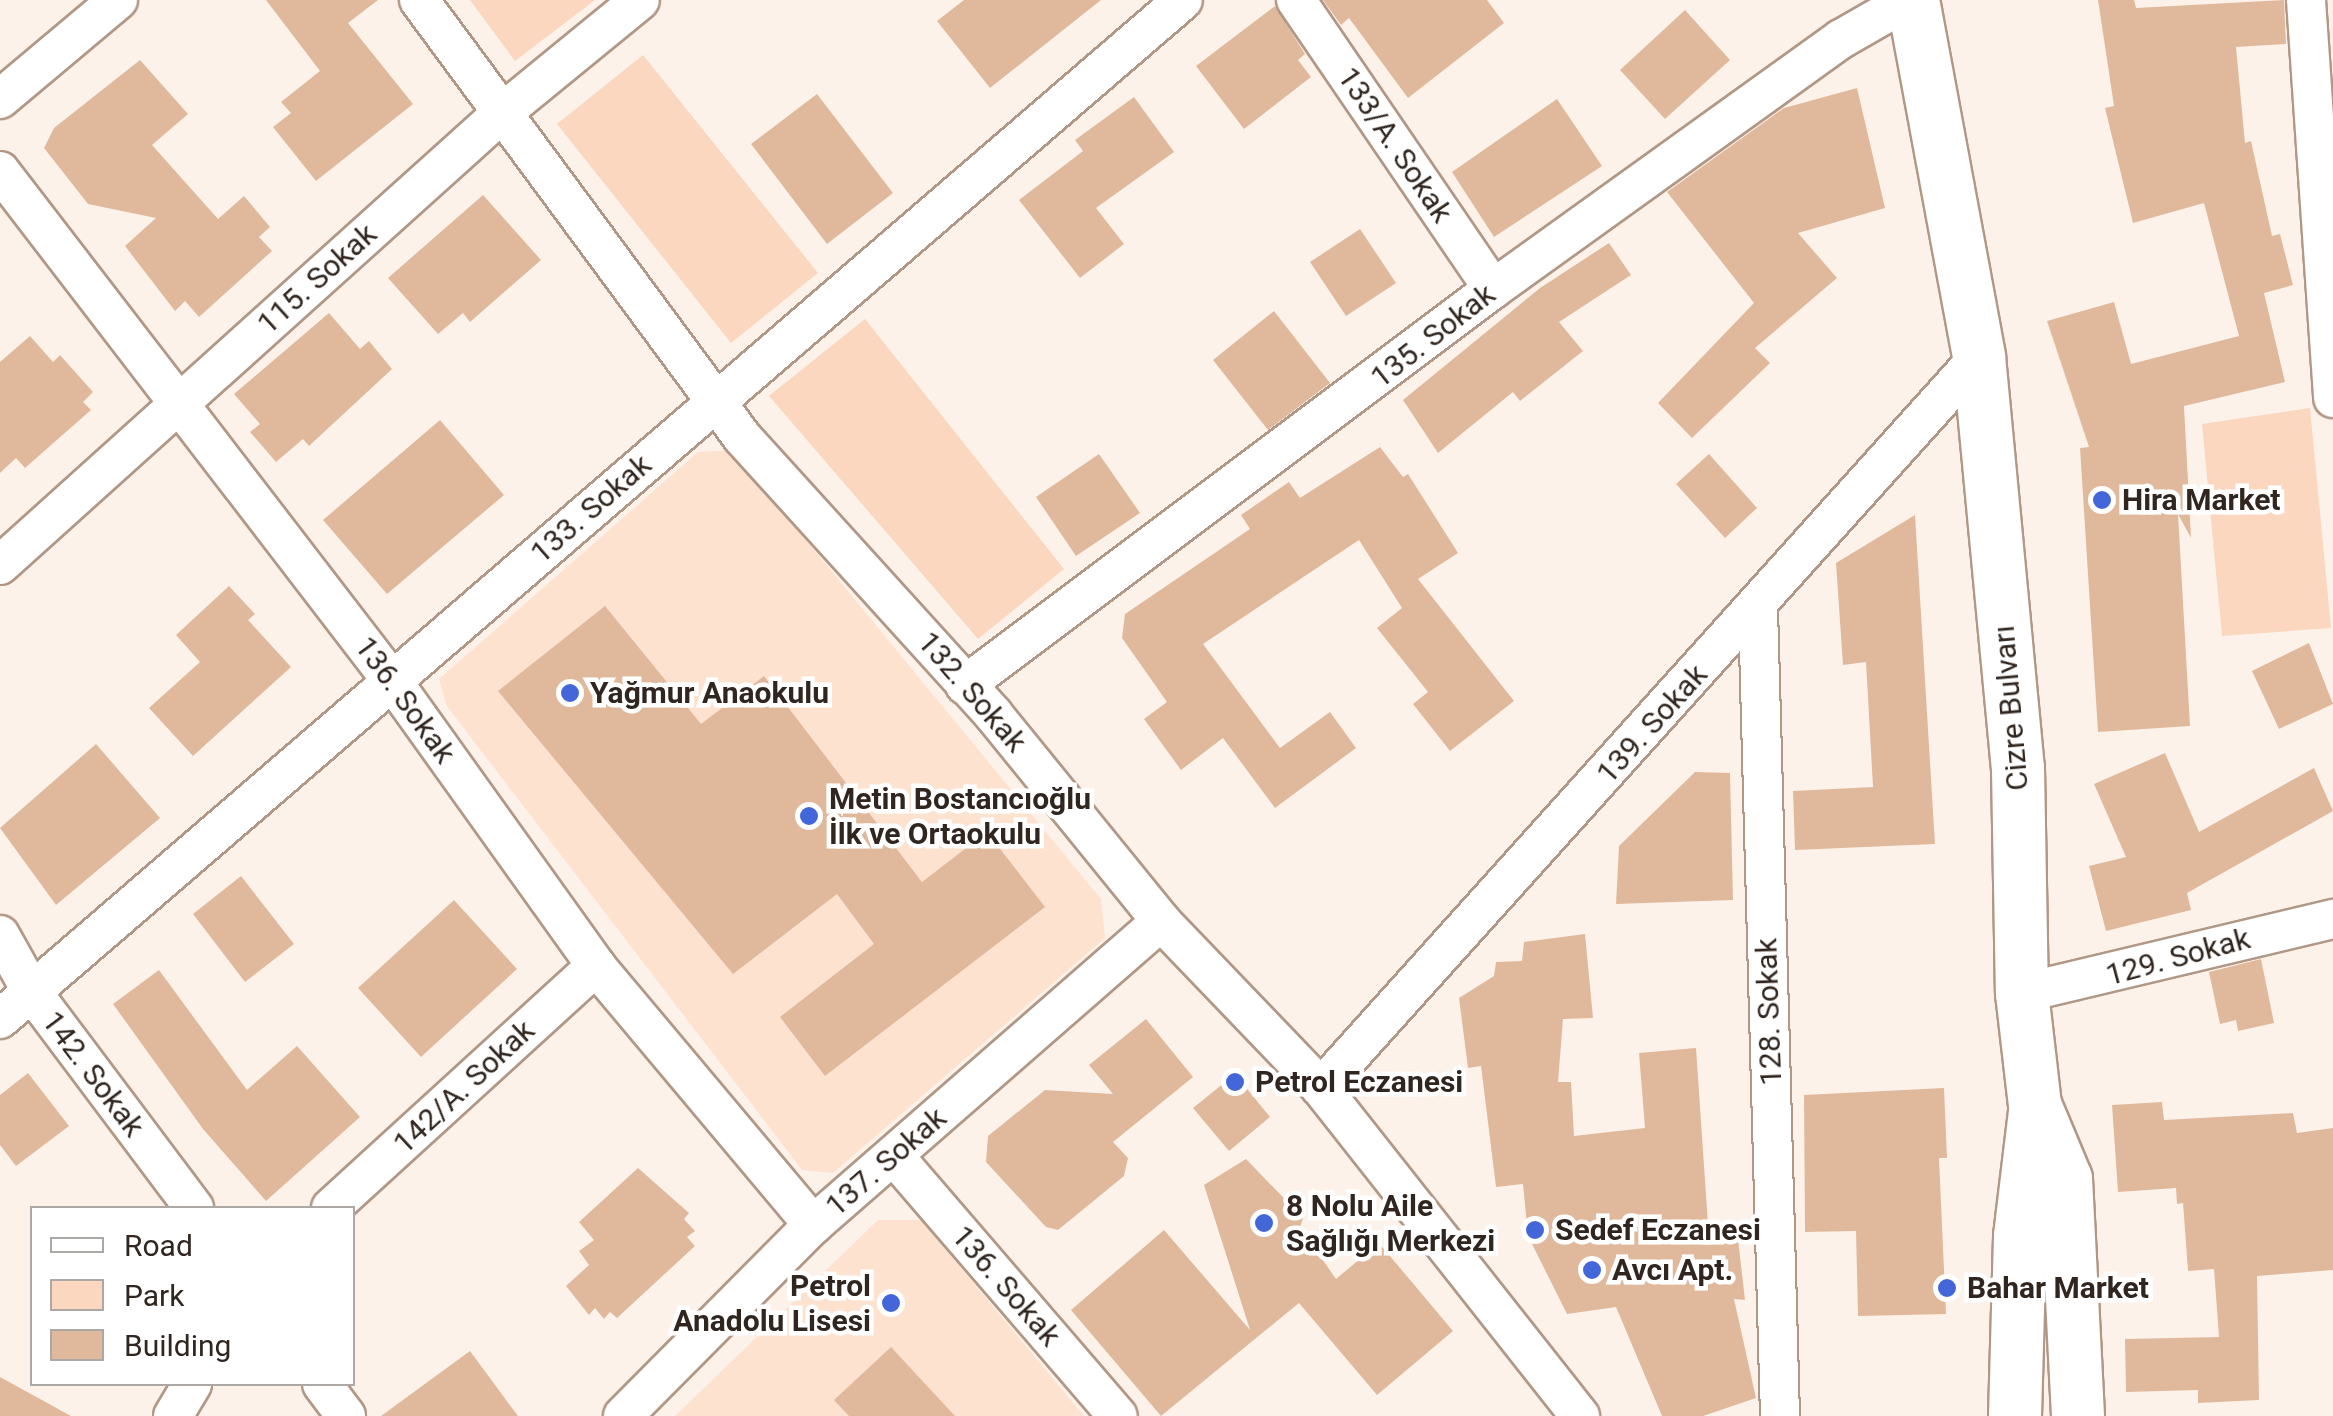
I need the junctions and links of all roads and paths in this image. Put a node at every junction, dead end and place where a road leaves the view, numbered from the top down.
1 (118, 0) edge
2 (419, 0) edge
3 (640, 0) edge
4 (1183, 0) edge
5 (1296, 0) edge
6 (1911, 0) edge
7 (2306, 0) edge
8 (1144, 12) edge
9 (0, 99) edge
10 (502, 113) junction
11 (0, 171) edge
12 (1493, 289) junction
13 (1979, 357) junction
14 (2333, 398) edge
15 (180, 402) junction
16 (714, 402) junction
17 (0, 565) edge
18 (1758, 609) junction
19 (393, 682) junction
20 (965, 685) junction
21 (2333, 918) edge
22 (1161, 920) junction
23 (0, 935) edge
24 (596, 966) junction
25 (32, 992) junction
26 (2022, 993) junction
27 (0, 1019) edge
28 (1321, 1088) junction
29 (2035, 1105) junction
30 (894, 1156) junction
31 (192, 1206) edge
32 (334, 1206) edge
33 (812, 1226) junction
34 (191, 1386) edge
35 (324, 1386) edge
36 (174, 1416) edge
37 (346, 1416) edge
38 (623, 1416) edge
39 (1118, 1416) edge
40 (1580, 1416) edge
41 (1780, 1416) edge
42 (2015, 1416) edge
43 (2078, 1416) edge

1 - 9 street
2 - 10 street, 132. Sokak
3 - 10 street, 115. Sokak
4 - 8 street, 133. Sokak
5 - 12 street, 133/A. Sokak
6 - 12 street, 135. Sokak
6 - 13 main road, Cizre Bulvarı
7 - 14 street
8 - 16 street, 133. Sokak
10 - 15 street, 115. Sokak
10 - 16 street, 132. Sokak
11 - 15 street, 136. Sokak
12 - 20 street, 135. Sokak
13 - 18 street, 139. Sokak
13 - 26 main road, Cizre Bulvarı
15 - 17 street, 115. Sokak
15 - 19 street, 136. Sokak
16 - 19 street, 133. Sokak
16 - 20 street, 132. Sokak
18 - 28 street, 139. Sokak
18 - 41 street, 128. Sokak
19 - 24 street, 136. Sokak
19 - 25 street, 133. Sokak
20 - 22 street, 132. Sokak
21 - 26 street, 129. Sokak
22 - 28 street, 132. Sokak
22 - 30 street, 137. Sokak
23 - 25 street, 142. Sokak
24 - 32 street, 142/A. Sokak
24 - 33 street, 136. Sokak
25 - 27 street, 133. Sokak
25 - 31 street, 142. Sokak
26 - 29 main road, Cizre Bulvarı
28 - 40 street, 132. Sokak
29 - 42 main road
29 - 43 main road, Cizre Bulvarı
30 - 33 street, 137. Sokak
30 - 39 street, 136. Sokak
33 - 38 street, 137. Sokak
34 - 36 street
35 - 37 street

